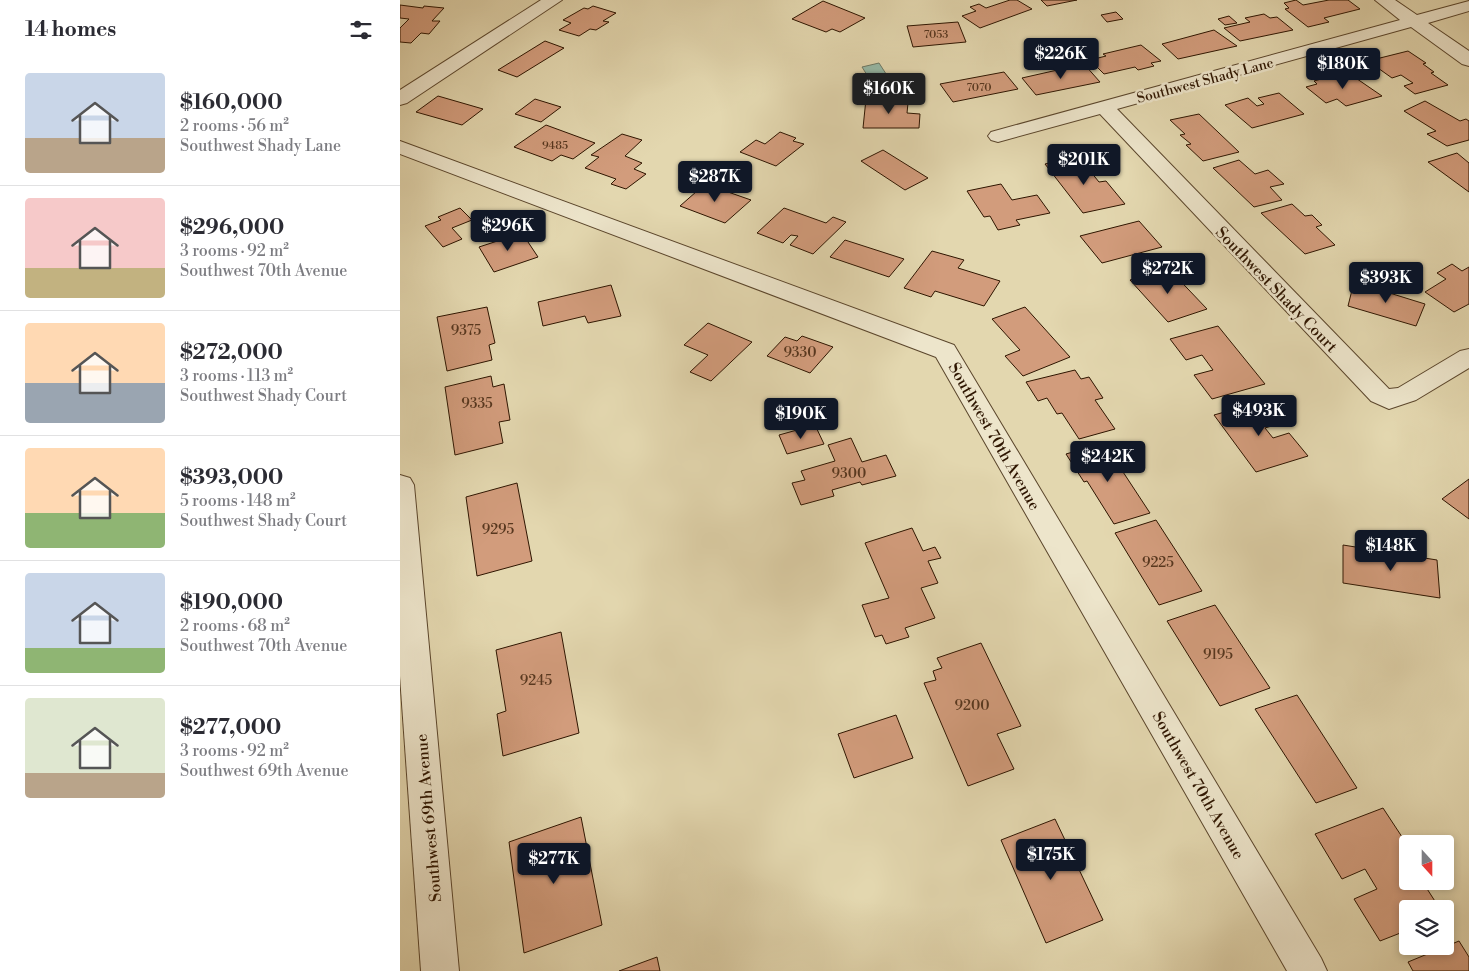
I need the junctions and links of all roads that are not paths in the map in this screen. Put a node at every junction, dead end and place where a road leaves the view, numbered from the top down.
1 (554, 0) edge
2 (1384, 0) edge
3 (1469, 6) edge
4 (1416, 22) junction
5 (1469, 60) edge
6 (400, 99) edge
7 (1105, 108) junction
8 (998, 136) dead end
9 (400, 147) edge
10 (1469, 356) edge
11 (400, 485) edge
12 (440, 971) edge
13 (1308, 971) edge

1 - 6 street
2 - 4 street
3 - 4 street, Southwest Shady Lane
4 - 5 street
4 - 7 street, Southwest Shady Lane
7 - 8 street, Southwest Shady Lane
7 - 10 street, Southwest Shady Court
9 - 13 street, Southwest 70th Avenue
11 - 12 street, Southwest 69th Avenue

